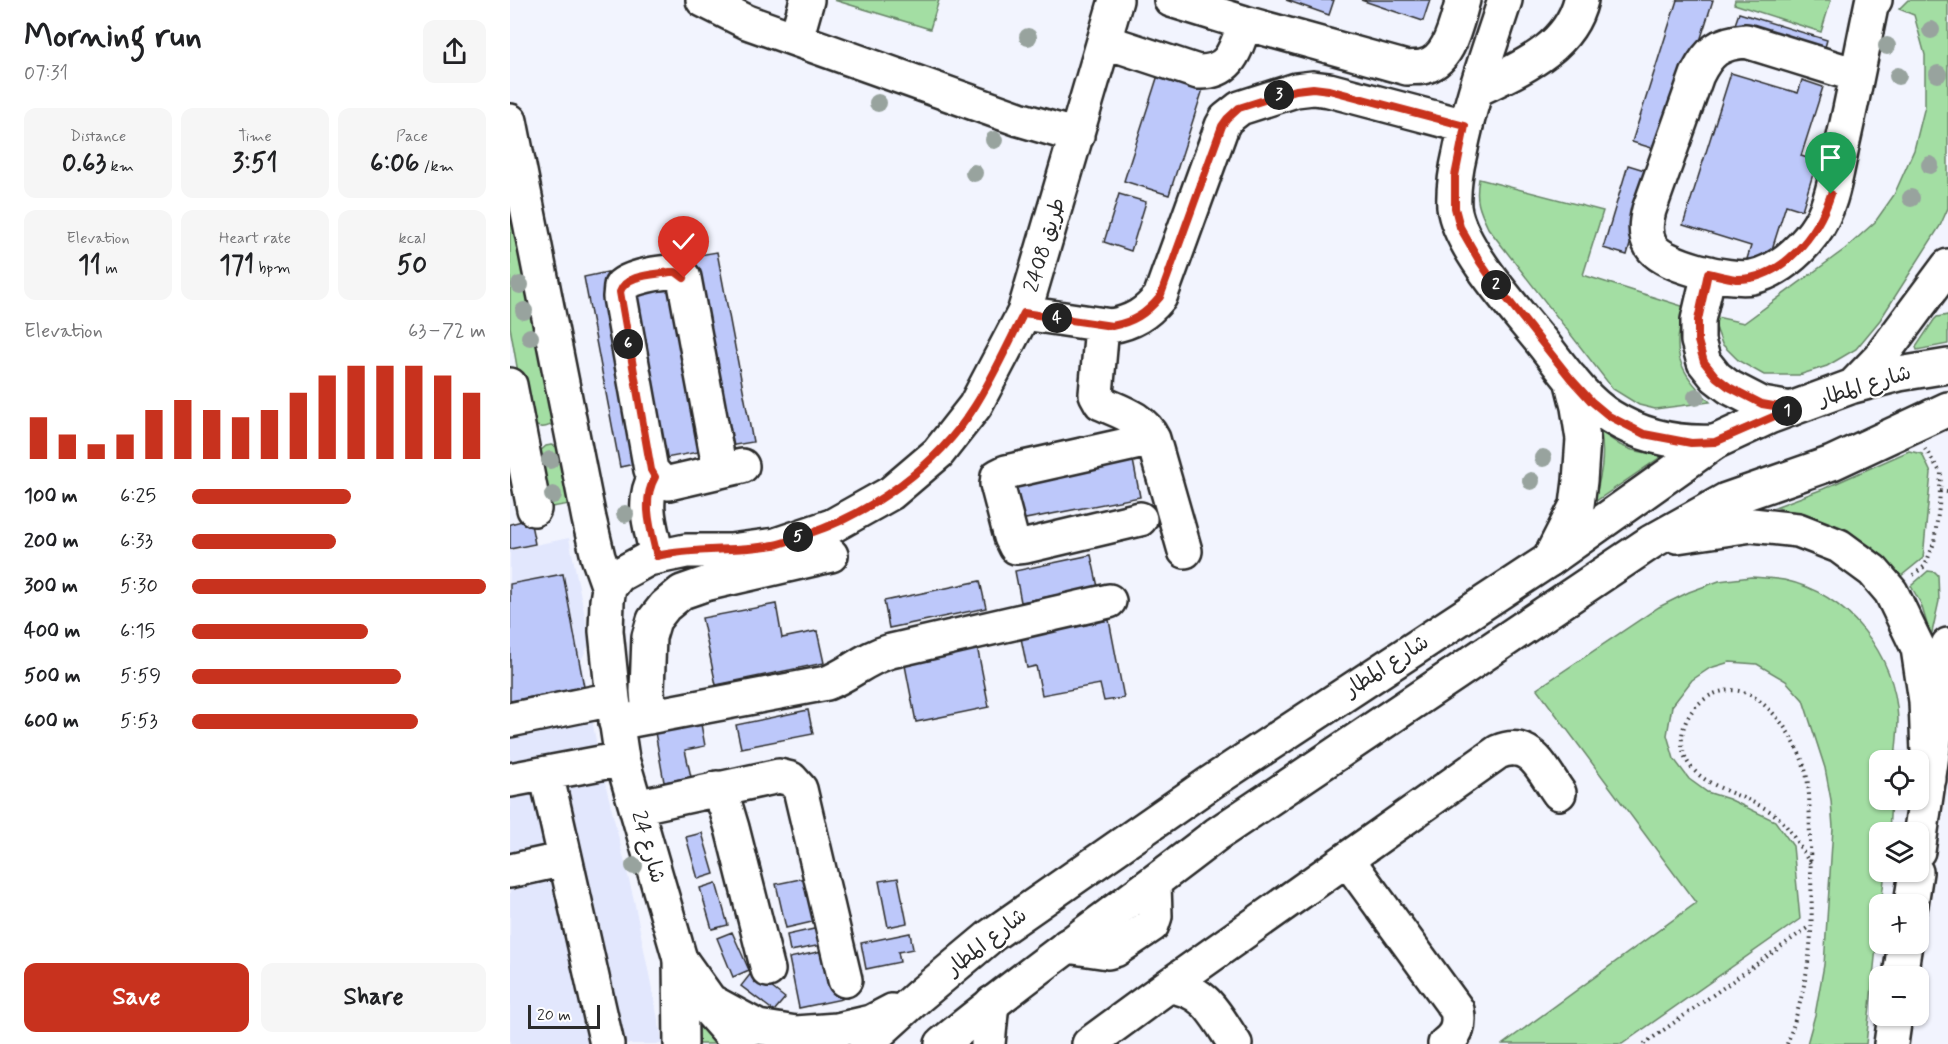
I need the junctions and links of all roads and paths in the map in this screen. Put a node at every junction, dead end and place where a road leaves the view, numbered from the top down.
1 (703, 0) edge
2 (807, 0) edge
3 (1116, 0) edge
4 (1171, 0) edge
5 (1463, 0) edge
6 (1505, 0) edge
7 (1581, 0) edge
8 (1875, 0) edge
9 (1245, 24) junction
10 (796, 39) junction
11 (1104, 41) junction
12 (1857, 75) junction
13 (1476, 90) junction
14 (510, 121) edge
15 (1465, 126) junction
16 (1077, 136) junction
17 (518, 207) edge
18 (1948, 266) edge
19 (1708, 273) junction
20 (1024, 313) junction
21 (1102, 326) junction
22 (1948, 366) edge
23 (1571, 379) junction
24 (510, 385) edge
25 (1853, 386) junction
26 (1791, 409) junction
27 (1948, 409) edge
28 (570, 429) junction
29 (1906, 429) junction
30 (515, 438) edge
31 (1153, 439) junction
32 (1715, 442) junction
33 (655, 477) junction
34 (1940, 491) junction
35 (1948, 492) edge
36 (534, 509) dead end
37 (1140, 519) dead end
38 (1651, 542) junction
39 (730, 551) junction
40 (1185, 551) dead end
41 (831, 555) dead end
42 (657, 556) junction
43 (1549, 560) junction
44 (609, 588) junction
45 (1891, 592) junction
46 (1109, 601) dead end
47 (606, 631) junction
48 (1948, 645) edge
49 (614, 711) junction
50 (649, 717) junction
51 (510, 720) edge
52 (1928, 750) edge
53 (622, 759) junction
54 (546, 773) junction
55 (1929, 779) edge
56 (510, 780) edge
57 (717, 788) junction
58 (1559, 793) dead end
59 (636, 807) junction
60 (1347, 859) junction
61 (565, 860) junction
62 (1810, 863) junction
63 (510, 871) edge
64 (1811, 925) junction
65 (680, 959) junction
66 (768, 970) dead end
67 (845, 980) dead end
68 (1168, 986) junction
69 (919, 996) junction
70 (992, 1003) junction
71 (1894, 1026) edge
72 (608, 1044) edge
73 (681, 1044) edge
74 (739, 1044) edge
75 (866, 1044) edge
76 (942, 1044) edge
77 (988, 1044) edge
78 (1089, 1044) edge
79 (1235, 1044) edge
80 (1445, 1044) edge
81 (1644, 1044) edge
82 (1787, 1044) edge
83 (1891, 1044) edge

1 - 10 main road
2 - 10 main road
3 - 11 main road, طريق 2408
4 - 9 main road
5 - 9 main road
6 - 13 main road
7 - 13 main road
8 - 12 main road
9 - 11 main road
10 - 16 main road
11 - 16 main road, طريق 2408
12 - 19 main road
12 - 19 main road
13 - 15 main road
14 - 17 main road
15 - 21 main road
15 - 23 main road
16 - 20 main road, طريق 2408
17 - 28 main road
18 - 25 main road
19 - 26 main road
20 - 21 main road
20 - 39 main road, طريق 2408
21 - 31 main road
22 - 25 main road, شارع المطار
23 - 32 main road
23 - 43 main road
24 - 30 main road
25 - 26 main road, شارع المطار
26 - 32 main road, شارع المطار
27 - 29 main road, شارع المطار
28 - 30 main road
28 - 44 main road
29 - 34 path
29 - 38 main road, شارع المطار
30 - 36 main road
31 - 37 main road
31 - 40 main road
32 - 43 main road, شارع المطار
33 - 33 main road
33 - 42 main road
34 - 35 path
34 - 45 path
38 - 45 main road
38 - 70 main road, شارع المطار
39 - 42 main road, طريق 2408
39 - 47 main road, طريق 2408
41 - 50 main road
42 - 44 main road, طريق 2408
43 - 69 main road, شارع المطار
44 - 47 main road
45 - 52 main road
46 - 50 main road
47 - 49 main road, شارع 24
48 - 55 main road
49 - 50 main road
49 - 51 main road
49 - 53 main road, شارع 24
53 - 54 main road
53 - 59 main road, شارع 24
54 - 56 main road
54 - 61 main road
57 - 59 main road
57 - 66 main road
57 - 67 main road
58 - 60 main road
59 - 65 main road, شارع 24
60 - 68 main road
60 - 80 main road
61 - 63 main road
61 - 72 main road
62 - 62 path
62 - 64 path
64 - 81 path
64 - 82 path
65 - 69 main road
65 - 73 main road
65 - 74 main road, شارع 24
68 - 78 main road
68 - 79 main road
69 - 75 main road, شارع المطار
70 - 76 main road, شارع المطار
70 - 77 main road
71 - 83 main road

